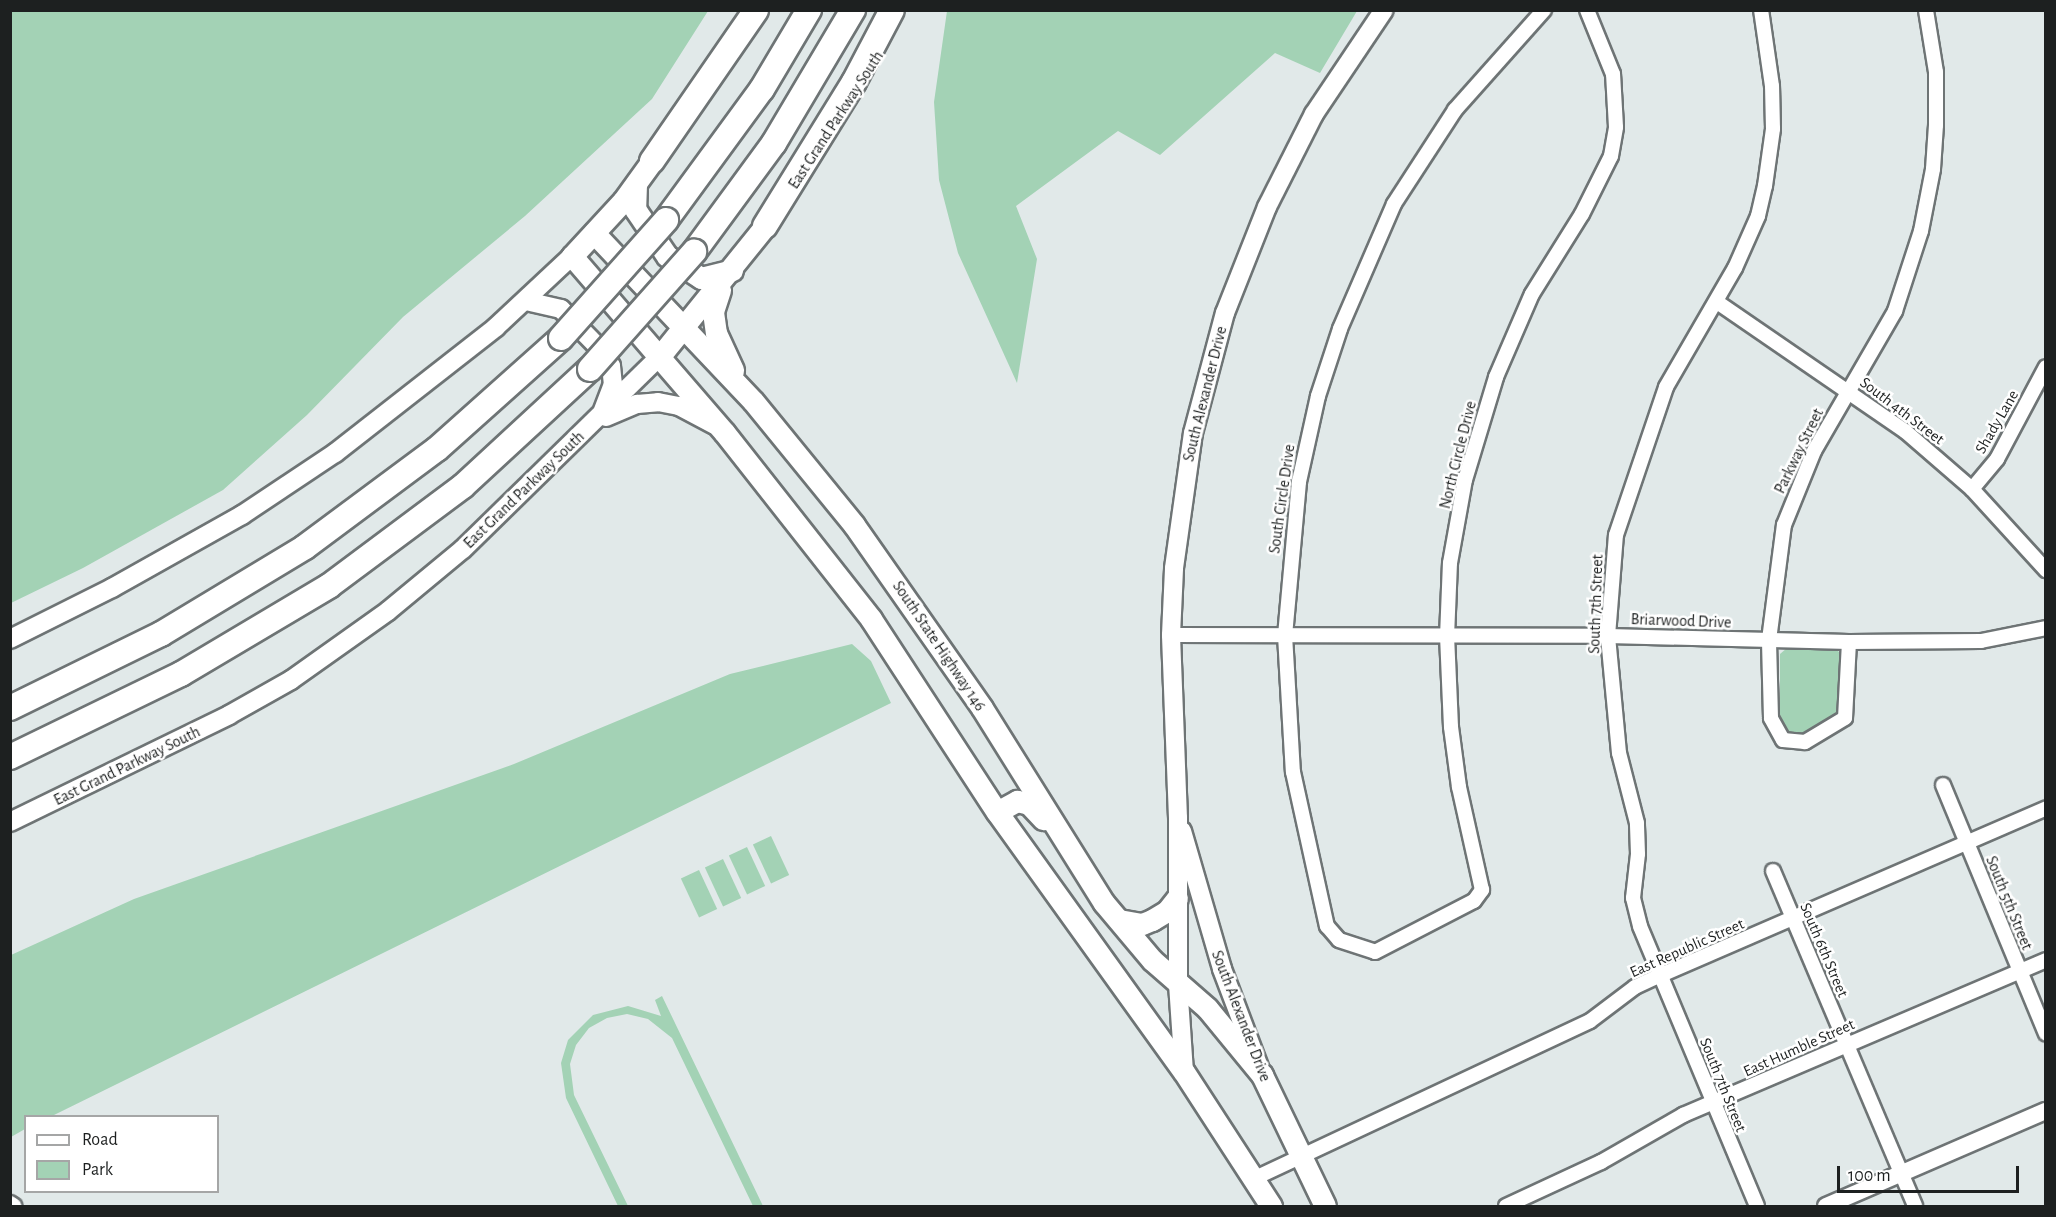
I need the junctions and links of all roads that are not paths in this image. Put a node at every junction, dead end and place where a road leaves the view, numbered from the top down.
1 (746, 10) edge
2 (756, 10) edge
3 (809, 10) edge
4 (854, 10) edge
5 (892, 10) edge
6 (905, 10) edge
7 (1384, 10) edge
8 (1544, 10) edge
9 (1587, 10) edge
10 (1761, 10) edge
11 (1926, 10) edge
12 (652, 161) junction
13 (636, 184) junction
14 (765, 226) junction
15 (594, 233) junction
16 (572, 256) junction
17 (727, 276) junction
18 (526, 301) junction
19 (1717, 302) junction
20 (684, 328) junction
21 (660, 356) junction
22 (2045, 369) edge
23 (1850, 392) junction
24 (753, 401) junction
25 (596, 421) junction
26 (724, 432) junction
27 (1972, 489) junction
28 (2046, 570) edge
29 (2046, 628) edge
30 (1285, 634) junction
31 (1171, 635) junction
32 (1608, 636) junction
33 (1447, 637) junction
34 (10, 639) edge
35 (1769, 640) junction
36 (1849, 642) junction
37 (10, 708) edge
38 (10, 757) edge
39 (1943, 784) dead end
40 (2046, 808) edge
41 (997, 812) junction
42 (1178, 818) junction
43 (10, 822) edge
44 (1065, 841) junction
45 (1966, 842) junction
46 (1773, 872) dead end
47 (1177, 898) junction
48 (1441, 918) joint
49 (1119, 920) junction
50 (1794, 920) junction
51 (2046, 960) edge
52 (2019, 971) junction
53 (1661, 975) junction
54 (1178, 984) junction
55 (2046, 1034) edge
56 (1846, 1045) junction
57 (1184, 1072) junction
58 (1262, 1075) junction
59 (1711, 1105) junction
60 (2046, 1111) edge
61 (1300, 1157) junction
62 (1902, 1174) junction
63 (1253, 1179) junction
64 (1271, 1206) edge
65 (1325, 1206) edge
66 (1506, 1206) edge
67 (1757, 1206) edge
68 (1826, 1206) edge
69 (1915, 1206) edge

1 - 12 main road
2 - 12 highway
3 - 37 highway, bridge
4 - 38 highway, bridge
5 - 14 highway
6 - 14 main road, East Grand Parkway South
7 - 31 main road, South Alexander Drive
8 - 30 street, South Circle Drive
9 - 33 street, North Circle Drive
10 - 19 street, South 7th Street
11 - 23 street, Parkway Street
12 - 13 main road
13 - 15 main road
13 - 17 main road
14 - 17 main road, East Grand Parkway South
15 - 16 main road
15 - 20 main road, South State Highway 146
16 - 18 main road
16 - 21 main road
17 - 20 main road, East Grand Parkway South
17 - 24 main road
18 - 25 main road
18 - 34 main road
19 - 23 street, South 4th Street
19 - 32 street, South 7th Street
20 - 21 main road, East Grand Parkway South
20 - 24 main road, South State Highway 146
21 - 25 main road, East Grand Parkway South
21 - 26 main road
22 - 27 street, Shady Lane
23 - 27 street, South 4th Street
23 - 35 street, Parkway Street
24 - 44 main road, South State Highway 146
25 - 26 main road
25 - 43 main road, East Grand Parkway South
26 - 41 main road
27 - 28 street, South 4th Street
29 - 36 street, Briarwood Drive
30 - 31 street, Briarwood Drive
30 - 33 street, Briarwood Drive
30 - 48 street, South Circle Drive
31 - 42 main road, South Alexander Drive
32 - 33 street, Briarwood Drive
32 - 35 street, Briarwood Drive
32 - 53 street, South 7th Street
33 - 48 street, North Circle Drive
35 - 36 street, Briarwood Drive
35 - 36 street, Parkway Street
39 - 45 street, South 5th Street
40 - 45 street, East Republic Street
41 - 44 main road
41 - 57 main road
42 - 47 main road, South Alexander Drive
42 - 58 main road, South Alexander Drive
44 - 49 main road, South State Highway 146
45 - 50 street, East Republic Street
45 - 52 street, South 5th Street
46 - 50 street, South 6th Street
47 - 49 main road
47 - 54 main road, South Alexander Drive
49 - 54 main road, South State Highway 146
50 - 53 street, East Republic Street
50 - 56 street, South 6th Street
51 - 52 street, East Humble Street
52 - 55 street, South 5th Street
52 - 56 street, East Humble Street
53 - 59 street, South 7th Street
53 - 61 street, East Republic Street
54 - 57 main road, South Alexander Drive
54 - 58 main road, South State Highway 146
56 - 59 street, East Humble Street
56 - 62 street, South 6th Street
57 - 63 main road, South Alexander Drive
58 - 61 main road, South Alexander Drive
59 - 66 street, East Humble Street
59 - 67 street, South 7th Street
60 - 62 street
61 - 63 street, East Republic Street
61 - 65 main road, South Alexander Drive
62 - 68 street
62 - 69 street, South 6th Street
63 - 64 main road, South Alexander Drive

